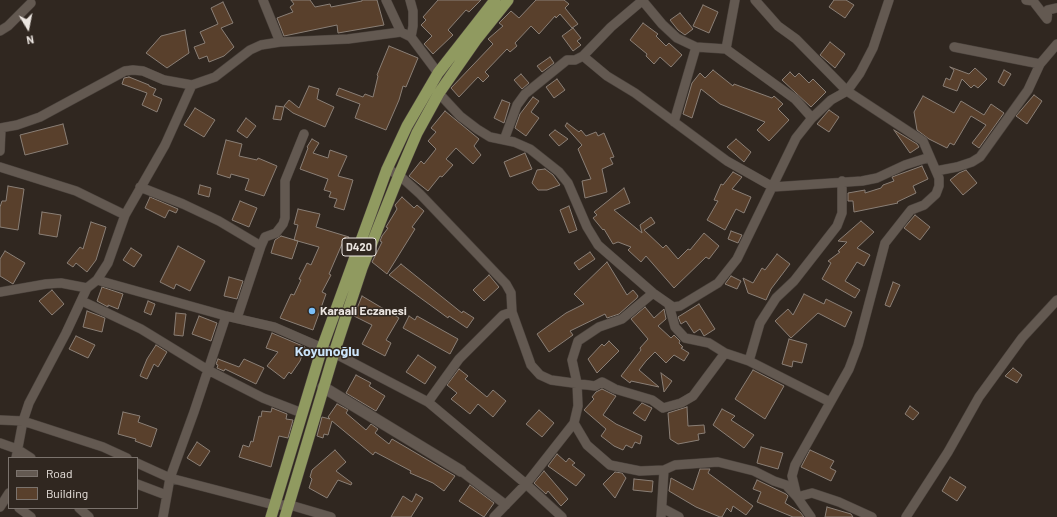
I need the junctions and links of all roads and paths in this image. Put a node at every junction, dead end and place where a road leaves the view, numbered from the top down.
1 (263, 0) edge
2 (386, 0) edge
3 (410, 0) edge
4 (495, 0) edge
5 (508, 0) edge
6 (642, 0) edge
7 (735, 0) edge
8 (755, 0) edge
9 (889, 0) edge
10 (1031, 0) edge
11 (31, 3) dead end
12 (1057, 8) edge
13 (0, 31) edge
14 (401, 32) junction
15 (410, 37) junction
16 (280, 42) junction
17 (1057, 44) edge
18 (696, 47) junction
19 (954, 47) dead end
20 (726, 49) junction
21 (583, 56) junction
22 (1040, 64) junction
23 (438, 73) junction
24 (192, 85) junction
25 (436, 90) junction
26 (847, 91) junction
27 (812, 118) junction
28 (674, 122) junction
29 (0, 128) edge
30 (304, 134) dead end
31 (504, 140) junction
32 (0, 149) edge
33 (930, 157) junction
34 (0, 167) edge
35 (387, 169) junction
36 (936, 170) junction
37 (399, 175) junction
38 (842, 181) junction
39 (140, 187) junction
40 (773, 188) junction
41 (125, 216) junction
42 (261, 246) junction
43 (98, 280) junction
44 (87, 288) junction
45 (0, 292) edge
46 (653, 293) junction
47 (1057, 300) edge
48 (82, 301) junction
49 (668, 305) junction
50 (512, 312) junction
51 (226, 316) junction
52 (236, 318) junction
53 (322, 348) junction
54 (334, 353) junction
55 (725, 353) junction
56 (749, 361) junction
57 (208, 370) junction
58 (577, 383) junction
59 (324, 387) junction
60 (428, 402) junction
61 (830, 402) junction
62 (302, 413) junction
63 (0, 420) edge
64 (23, 421) junction
65 (574, 423) junction
66 (0, 443) edge
67 (17, 454) edge
68 (28, 457) edge
69 (125, 457) edge
70 (138, 463) edge
71 (664, 470) junction
72 (461, 471) joint
73 (170, 478) junction
74 (138, 484) edge
75 (526, 484) junction
76 (166, 496) junction
77 (8, 497) edge
78 (796, 497) junction
79 (274, 505) junction
80 (290, 505) junction
81 (506, 505) junction
82 (0, 507) edge
83 (20, 509) edge
84 (80, 509) edge
85 (662, 512) edge
86 (31, 517) edge
87 (89, 517) edge
88 (163, 517) edge
89 (270, 517) edge
90 (284, 517) edge
91 (331, 517) edge
92 (494, 517) edge
93 (562, 517) edge
94 (680, 517) edge
95 (811, 517) edge
96 (872, 517) edge
97 (906, 517) edge

1 - 16 street
2 - 14 street
3 - 15 street
4 - 23 highway, D420
5 - 25 highway, D420
6 - 18 street
6 - 21 street
7 - 20 street
8 - 26 street
9 - 26 street
10 - 12 street
11 - 13 street
14 - 15 street
14 - 16 street
15 - 23 street
16 - 24 street
17 - 22 street
18 - 20 street
18 - 28 street
19 - 22 street
20 - 27 street
21 - 28 street
21 - 31 street
22 - 36 street
23 - 25 highway, D420
24 - 29 street
24 - 39 street
25 - 31 street
25 - 35 highway, D420
25 - 37 highway, D420
26 - 27 street
26 - 33 street
27 - 40 street
28 - 40 street
29 - 32 street
30 - 42 street
31 - 46 street
33 - 36 street
33 - 38 street
34 - 41 street
35 - 37 street
35 - 53 highway, D420
36 - 61 street
37 - 50 street
37 - 54 highway, D420
38 - 40 street
38 - 56 street
39 - 41 street
39 - 42 street
40 - 49 street
41 - 43 street
42 - 52 street
43 - 44 street
43 - 51 street
44 - 45 street
44 - 48 street
46 - 49 street
46 - 58 street
47 - 97 street
48 - 57 street
48 - 64 street
49 - 55 street
50 - 58 street
50 - 60 street
51 - 52 street
51 - 57 street
52 - 53 street
53 - 54 street
53 - 62 highway, D420
54 - 59 highway, D420
54 - 60 street
55 - 56 street
55 - 58 street
56 - 61 street
57 - 62 street
57 - 73 street
58 - 65 street
59 - 72 street
59 - 80 highway, D420
60 - 75 street
61 - 78 street
62 - 79 highway, D420
63 - 64 street
64 - 67 street
64 - 69 street
65 - 71 street
65 - 75 street
66 - 67 street
67 - 68 street
70 - 73 street
71 - 78 street
71 - 85 street
72 - 81 street
73 - 76 street
73 - 79 street
74 - 76 street
75 - 81 street
75 - 93 street
76 - 88 street
77 - 82 street
78 - 95 street
78 - 96 street
79 - 80 street
79 - 89 highway, D420
79 - 90 street
80 - 90 highway, D420
80 - 91 street
81 - 92 street
83 - 86 street
84 - 87 street
85 - 94 street

